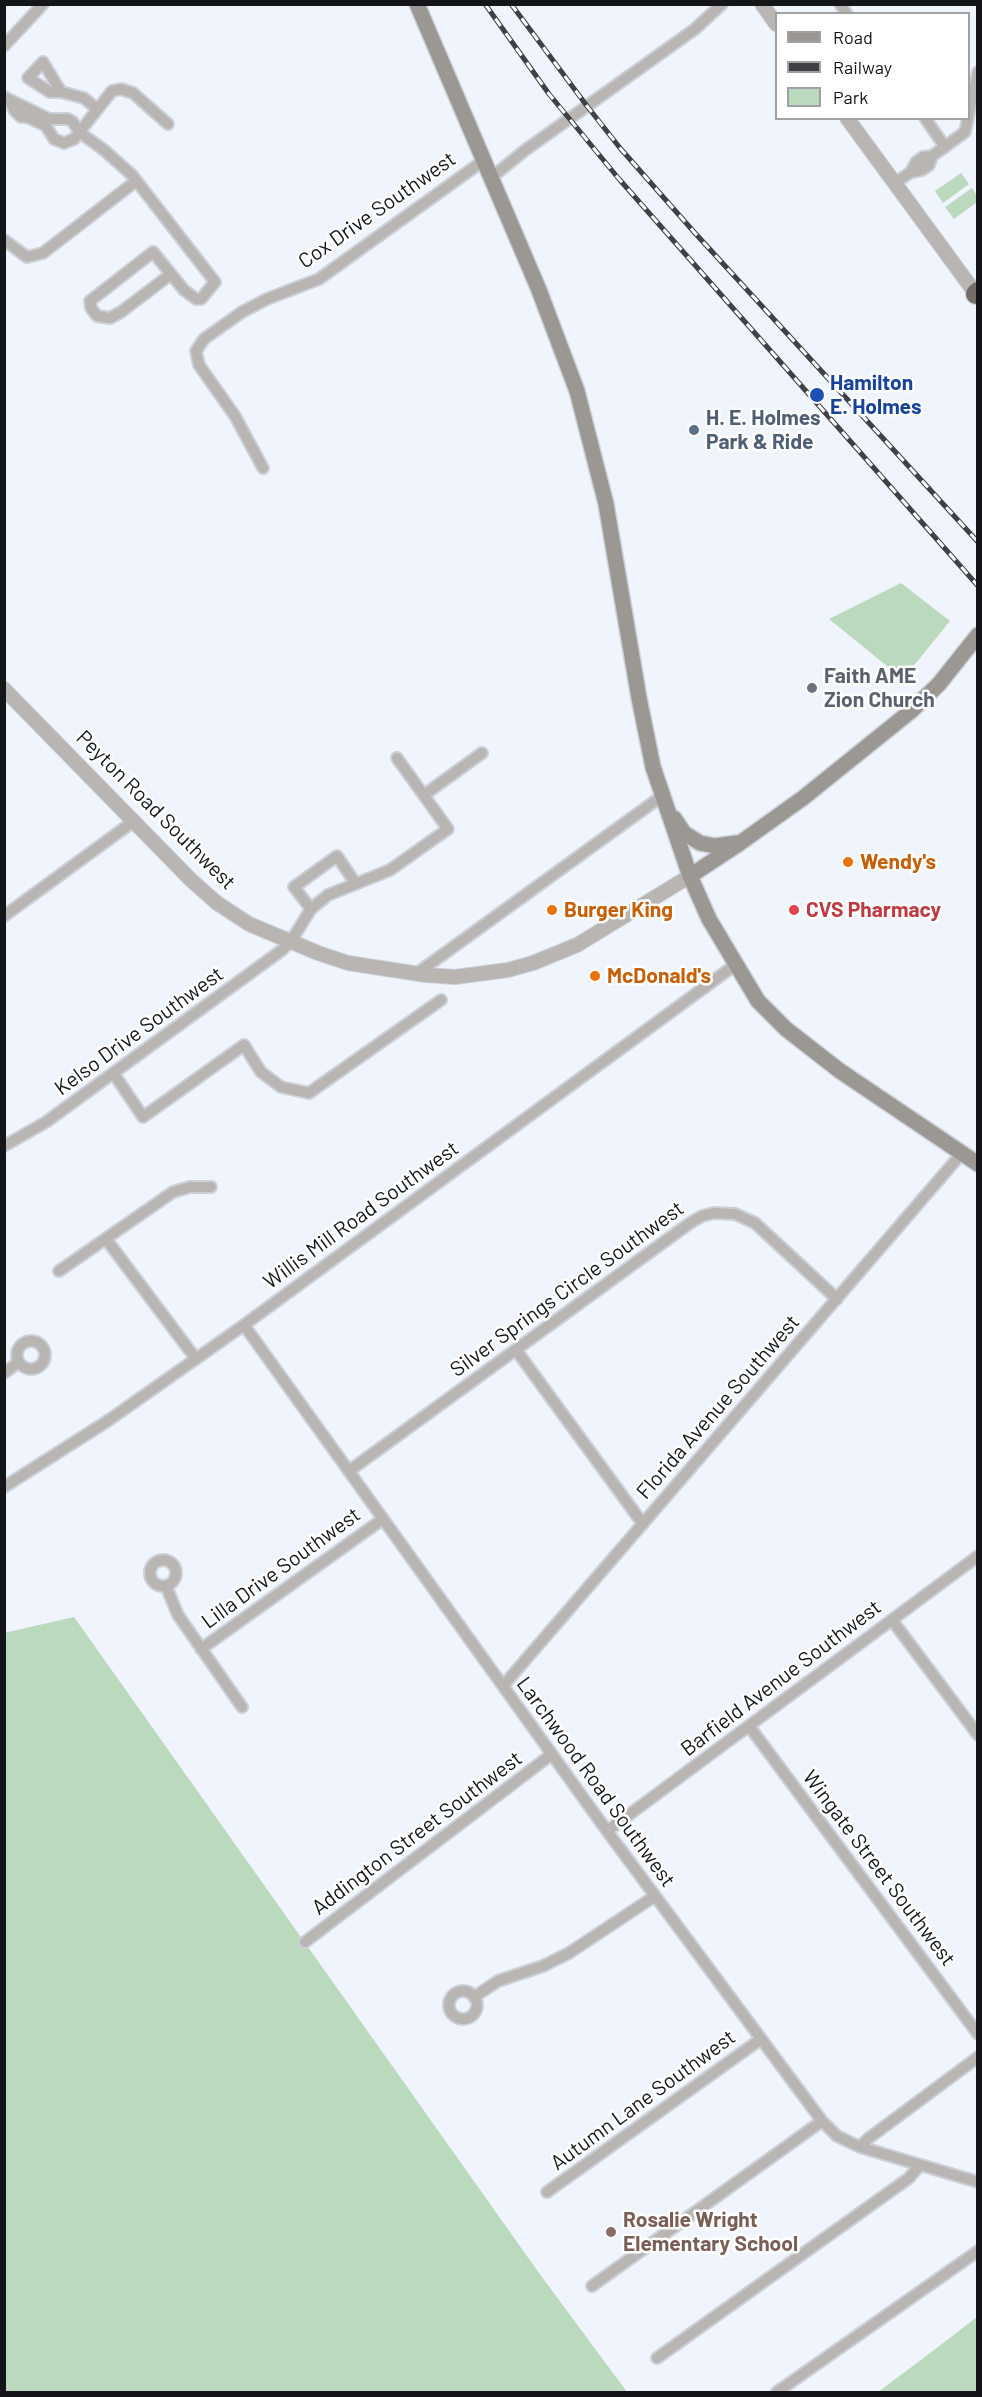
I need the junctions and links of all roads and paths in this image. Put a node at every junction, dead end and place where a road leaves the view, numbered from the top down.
1 (43, 4) edge
2 (417, 4) edge
3 (722, 4) edge
4 (762, 4) edge
5 (775, 21) edge
6 (4, 46) edge
7 (978, 72) edge
8 (61, 92) dead end
9 (7, 99) edge
10 (97, 109) junction
11 (970, 109) edge
12 (33, 120) junction
13 (848, 120) edge
14 (926, 120) edge
15 (968, 120) edge
16 (168, 124) dead end
17 (49, 125) junction
18 (79, 132) junction
19 (945, 147) junction
20 (483, 161) junction
21 (491, 178) junction
22 (136, 181) junction
23 (895, 183) junction
24 (4, 240) edge
25 (171, 274) junction
26 (977, 294) edge
27 (264, 468) dead end
28 (978, 635) edge
29 (5, 691) edge
30 (482, 753) dead end
31 (397, 758) dead end
32 (424, 795) junction
33 (663, 801) junction
34 (134, 822) junction
35 (740, 843) junction
36 (690, 876) junction
37 (356, 884) junction
38 (310, 909) junction
39 (4, 916) edge
40 (291, 941) junction
41 (735, 965) junction
42 (416, 974) junction
43 (441, 1000) dead end
44 (114, 1074) junction
45 (4, 1146) edge
46 (962, 1153) junction
47 (978, 1164) edge
48 (211, 1186) dead end
49 (103, 1241) junction
50 (59, 1271) dead end
51 (837, 1299) junction
52 (244, 1325) junction
53 (516, 1350) junction
54 (196, 1359) junction
55 (19, 1362) dead end
56 (4, 1372) edge
57 (349, 1471) junction
58 (4, 1487) edge
59 (383, 1519) junction
60 (643, 1524) junction
61 (978, 1556) edge
62 (166, 1586) dead end
63 (892, 1620) junction
64 (201, 1649) junction
65 (503, 1686) junction
66 (242, 1707) dead end
67 (749, 1726) junction
68 (978, 1735) edge
69 (552, 1754) junction
70 (607, 1831) junction
71 (655, 1896) junction
72 (305, 1942) dead end
73 (474, 1997) dead end
74 (978, 2034) edge
75 (761, 2039) junction
76 (978, 2057) edge
77 (822, 2121) junction
78 (860, 2147) junction
79 (920, 2166) junction
80 (978, 2182) edge
81 (547, 2192) dead end
82 (978, 2251) edge
83 (592, 2286) dead end
84 (657, 2358) dead end
85 (777, 2392) edge

1 - 6 street
2 - 20 main road
3 - 21 street
4 - 5 street
7 - 11 street
8 - 10 street
9 - 12 street
9 - 12 street
10 - 16 street
10 - 18 street
12 - 17 street
13 - 23 street
14 - 19 street
15 - 19 street
17 - 18 street
17 - 18 street
18 - 22 street
19 - 23 street
20 - 21 main road
20 - 27 street, Cox Drive Southwest
21 - 33 main road
22 - 24 street
22 - 25 street
23 - 26 street
25 - 25 street
28 - 35 main road
29 - 34 street, Peyton Road Southwest
30 - 32 street
31 - 32 street
32 - 37 street
33 - 35 main road
33 - 36 main road
33 - 42 street
34 - 39 street
34 - 40 street, Peyton Road Southwest
35 - 36 main road
36 - 41 main road
36 - 42 street, Peyton Road Southwest
37 - 38 street
37 - 38 street
38 - 40 street, Kelso Drive Southwest
40 - 42 street, Peyton Road Southwest
40 - 44 street, Kelso Drive Southwest
41 - 46 main road
41 - 52 street, Willis Mill Road Southwest
43 - 44 street
44 - 45 street, Kelso Drive Southwest
46 - 47 main road
46 - 51 street, Florida Avenue Southwest
48 - 49 street
49 - 50 street
49 - 54 street
51 - 53 street, Silver Springs Circle Southwest
51 - 60 street, Florida Avenue Southwest
52 - 54 street, Willis Mill Road Southwest
52 - 57 street, Larchwood Road Southwest
53 - 57 street, Silver Springs Circle Southwest
53 - 60 street
54 - 58 street, Willis Mill Road Southwest
55 - 56 street
57 - 59 street, Larchwood Road Southwest
59 - 64 street, Lilla Drive Southwest
59 - 65 street, Larchwood Road Southwest
60 - 65 street, Florida Avenue Southwest
61 - 63 street, Barfield Avenue Southwest
62 - 64 street
63 - 67 street, Barfield Avenue Southwest
63 - 68 street
64 - 66 street
65 - 69 street, Larchwood Road Southwest
67 - 70 street, Barfield Avenue Southwest
67 - 74 street, Wingate Street Southwest
69 - 70 street, Larchwood Road Southwest
69 - 72 street, Addington Street Southwest
70 - 71 street, Larchwood Road Southwest
71 - 73 street
71 - 75 street, Larchwood Road Southwest
75 - 77 street, Larchwood Road Southwest
75 - 81 street, Autumn Lane Southwest
76 - 78 street
77 - 78 street, Larchwood Road Southwest
77 - 83 street
78 - 79 street, Larchwood Road Southwest
79 - 80 street, Larchwood Road Southwest
79 - 84 street
82 - 85 street

